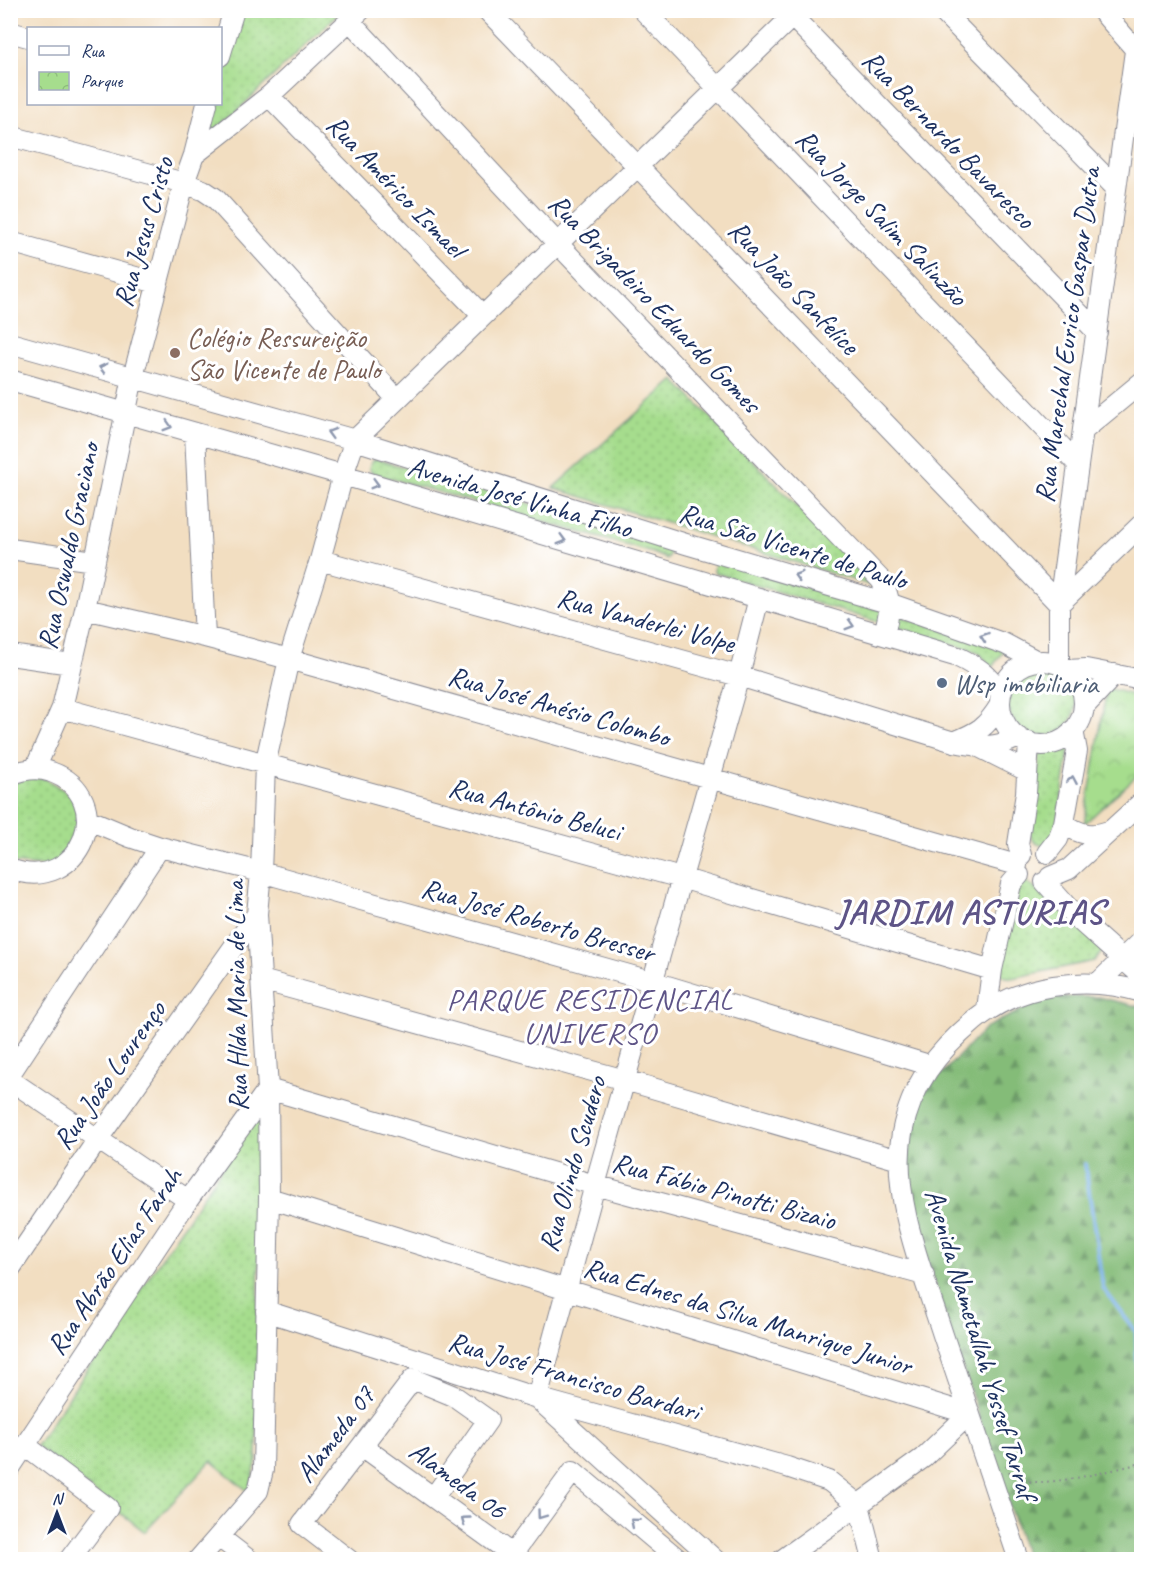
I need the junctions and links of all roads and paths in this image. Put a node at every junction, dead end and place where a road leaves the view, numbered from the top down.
1 (234, 10) edge
2 (487, 10) edge
3 (642, 10) edge
4 (941, 10) edge
5 (1101, 10) edge
6 (792, 13) edge
7 (355, 16) edge
8 (10, 32) edge
9 (27, 37) edge
10 (222, 49) edge
11 (1138, 54) edge
12 (719, 88) junction
13 (269, 96) junction
14 (207, 105) edge
15 (10, 136) edge
16 (194, 154) junction
17 (638, 166) junction
18 (184, 183) junction
19 (1116, 188) junction
20 (10, 242) edge
21 (558, 243) junction
22 (157, 283) junction
23 (483, 316) junction
24 (1097, 333) junction
25 (10, 343) edge
26 (133, 377) junction
27 (10, 380) edge
28 (1142, 382) edge
29 (397, 399) junction
30 (125, 413) junction
31 (1085, 429) junction
32 (195, 434) junction
33 (355, 440) junction
34 (231, 444) junction
35 (1078, 464) junction
36 (343, 475) junction
37 (198, 488) junction
38 (1142, 524) edge
39 (686, 544) junction
40 (10, 549) edge
41 (714, 551) junction
42 (320, 560) junction
43 (94, 561) junction
44 (679, 574) junction
45 (708, 582) junction
46 (759, 598) junction
47 (891, 604) junction
48 (1059, 604) junction
49 (85, 609) junction
50 (884, 635) junction
51 (205, 637) junction
52 (10, 655) edge
53 (289, 659) junction
54 (71, 664) junction
55 (1051, 664) junction
56 (739, 676) junction
57 (1133, 676) edge
58 (1000, 699) junction
59 (1084, 706) junction
60 (59, 717) junction
61 (1073, 730) junction
62 (1023, 739) junction
63 (954, 742) junction
64 (977, 746) junction
65 (265, 765) junction
66 (20, 768) edge
67 (1027, 771) junction
68 (57, 774) junction
69 (710, 779) junction
70 (1142, 802) edge
71 (1064, 823) junction
72 (86, 829) junction
73 (1108, 834) junction
74 (160, 847) junction
75 (1019, 865) junction
76 (1048, 868) junction
77 (261, 872) junction
78 (14, 875) edge
79 (681, 878) junction
80 (257, 914) junction
81 (1142, 940) edge
82 (1110, 965) junction
83 (992, 970) junction
84 (1142, 976) edge
85 (261, 980) junction
86 (654, 982) junction
87 (1142, 992) edge
88 (987, 1010) junction
89 (929, 1065) junction
90 (10, 1074) edge
91 (10, 1080) edge
92 (625, 1080) junction
93 (268, 1089) junction
94 (98, 1139) junction
95 (899, 1160) junction
96 (594, 1185) junction
97 (269, 1198) junction
98 (188, 1200) junction
99 (10, 1269) edge
100 (924, 1275) junction
101 (567, 1290) junction
102 (266, 1311) junction
103 (537, 1398) junction
104 (969, 1414) junction
105 (25, 1445) junction
106 (362, 1446) junction
107 (1000, 1460) dead end
108 (1142, 1463) edge
109 (10, 1468) edge
110 (434, 1497) junction
111 (859, 1505) junction
112 (219, 1537) junction
113 (513, 1558) edge
114 (69, 1560) edge
115 (198, 1560) edge
116 (249, 1560) edge
117 (349, 1560) edge
118 (679, 1560) edge
119 (715, 1560) edge
120 (782, 1560) edge
121 (873, 1560) edge
122 (1019, 1560) edge

1 - 10 street
2 - 17 street, Rua João Sanfelice
3 - 12 street, Rua Jorge Salim Salinzão
4 - 19 street
5 - 11 street
6 - 12 street
6 - 24 street, Rua Bernardo Bavaresco
7 - 13 street
7 - 21 street, Rua Brigadeiro Eduardo Gomes
8 - 9 street
11 - 19 street, Rua Marechal Eurico Gaspar Dutra
12 - 17 street
12 - 35 street, Rua Jorge Salim Salinzão
13 - 16 street
13 - 23 street, Rua Américo Ismael
14 - 16 street, Rua Jesus Cristo
15 - 18 street
16 - 18 street, Rua Jesus Cristo
17 - 21 street
17 - 48 street, Rua João Sanfelice
18 - 22 street, Rua Jesus Cristo
18 - 29 street
19 - 24 street, Rua Marechal Eurico Gaspar Dutra
20 - 22 street
21 - 23 street
21 - 47 street, Rua Brigadeiro Eduardo Gomes
22 - 26 street, Rua Jesus Cristo
23 - 29 street
24 - 31 street, Rua Marechal Eurico Gaspar Dutra
26 -> 25 street, Rua São Vicente de Paulo
26 - 30 street, Rua Oswaldo Graciano
33 -> 26 street, Rua São Vicente de Paulo
27 - 30 street, Avenida José Vinha Filho
28 - 31 street
29 - 33 street
30 -> 32 street, Avenida José Vinha Filho
30 - 43 street, Rua Oswaldo Graciano
31 - 35 street, Rua Marechal Eurico Gaspar Dutra
32 - 34 street, Avenida José Vinha Filho
32 - 37 street
33 - 36 street, Rua Hlda Maria de Lima
33 - 39 street, Rua São Vicente de Paulo
34 - 36 street, Avenida José Vinha Filho
34 - 37 street
35 - 48 street, Rua Marechal Eurico Gaspar Dutra
36 - 42 street, Rua Hlda Maria de Lima
36 -> 44 street, Avenida José Vinha Filho
37 - 51 street
38 - 48 street
39 - 41 street, Rua São Vicente de Paulo
39 - 44 street
40 - 43 street
41 - 45 street
47 -> 41 street, Rua São Vicente de Paulo
42 - 53 street, Rua Hlda Maria de Lima
42 - 56 street, Rua Vanderlei Volpe
43 - 49 street, Rua Oswaldo Graciano
44 - 45 street, Avenida José Vinha Filho
45 - 46 street, Avenida José Vinha Filho
46 -> 50 street, Avenida José Vinha Filho
46 - 56 street, Rua Olindo Scudero
47 - 50 street
55 -> 47 street, Rua São Vicente de Paulo
48 - 55 street, Rua Marechal Eurico Gaspar Dutra
49 - 51 street, Rua José Anésio Colombo
49 - 54 street, Rua Oswaldo Graciano
50 - 58 street, Avenida José Vinha Filho
51 - 53 street, Rua José Anésio Colombo
52 - 54 street
53 - 65 street, Rua Hlda Maria de Lima
53 - 69 street, Rua José Anésio Colombo
54 - 60 street, Rua Oswaldo Graciano
55 - 57 street, Rua São Vicente de Paulo
55 - 58 street
55 - 59 street
56 - 63 street, Rua Vanderlei Volpe
56 - 69 street, Rua Olindo Scudero
57 - 59 street
58 - 62 street
58 - 63 street
59 - 61 street
60 - 65 street, Rua Antônio Beluci
60 - 66 street, Rua Oswaldo Graciano
60 - 68 street, Rua Oswaldo Graciano
61 - 62 street
71 -> 61 street
62 - 64 street, Rua Vanderlei Volpe
62 - 67 street
63 - 64 street, Rua Vanderlei Volpe
64 - 67 street
65 - 77 street, Rua Hlda Maria de Lima
65 - 79 street, Rua Antônio Beluci
66 - 68 street
67 - 75 street
68 - 72 street
69 - 75 street, Rua José Anésio Colombo
69 - 79 street, Rua Olindo Scudero
70 - 73 street
71 - 73 street
71 - 76 street
72 - 74 street, Rua José Roberto Bresser
72 - 78 street
73 - 76 street
74 - 77 street, Rua José Roberto Bresser
74 - 90 street
75 - 76 street
75 - 76 street
75 - 83 street
76 - 82 street
77 - 80 street, Rua Hlda Maria de Lima
77 - 86 street, Rua José Roberto Bresser
79 - 83 street, Rua Antônio Beluci
79 - 86 street, Rua Olindo Scudero
80 - 85 street, Rua Hlda Maria de Lima
80 - 94 street, Rua João Lourenço
81 - 82 street
82 - 84 street
82 - 87 street, Avenida Nametallah Yossef Tarraf
82 - 88 street, Avenida Nametallah Yossef Tarraf
83 - 88 street
85 - 92 street
85 - 93 street, Rua Hlda Maria de Lima
86 - 89 street, Rua José Roberto Bresser
86 - 92 street, Rua Olindo Scudero
88 - 89 street, Avenida Nametallah Yossef Tarraf
89 - 95 street, Avenida Nametallah Yossef Tarraf
91 - 94 street
92 - 95 street
92 - 96 street, Rua Olindo Scudero
93 - 96 street, Rua Fábio Pinotti Bizaio
93 - 97 street, Rua Hlda Maria de Lima
93 - 98 street, Rua Abrão Elias Farah
94 - 98 street
94 - 99 street, Rua João Lourenço
95 - 100 street, Avenida Nametallah Yossef Tarraf
96 - 100 street, Rua Fábio Pinotti Bizaio
96 - 101 street, Rua Olindo Scudero
97 - 101 street, Rua Ednes da Silva Manrique Junior
97 - 102 street, Rua Hlda Maria de Lima
98 - 105 street, Rua Abrão Elias Farah
100 - 104 street, Avenida Nametallah Yossef Tarraf
101 - 103 street, Rua Olindo Scudero
101 - 104 street, Rua Ednes da Silva Manrique Junior
102 - 103 street, Rua José Francisco Bardari
102 - 112 street, Rua Hlda Maria de Lima
103 - 111 street, Rua José Francisco Bardari
103 - 119 street
104 - 111 street
104 - 122 street, Avenida Nametallah Yossef Tarraf
105 - 109 street, Rua Abrão Elias Farah
105 - 114 street
106 - 110 street, Alameda 06
106 - 110 street, Alameda 07
106 - 117 street, Alameda 07
107 - 108 path
113 -> 110 street, Alameda 06
111 - 120 street
111 - 121 street
112 - 115 street
112 - 116 street
118 -> 113 street

